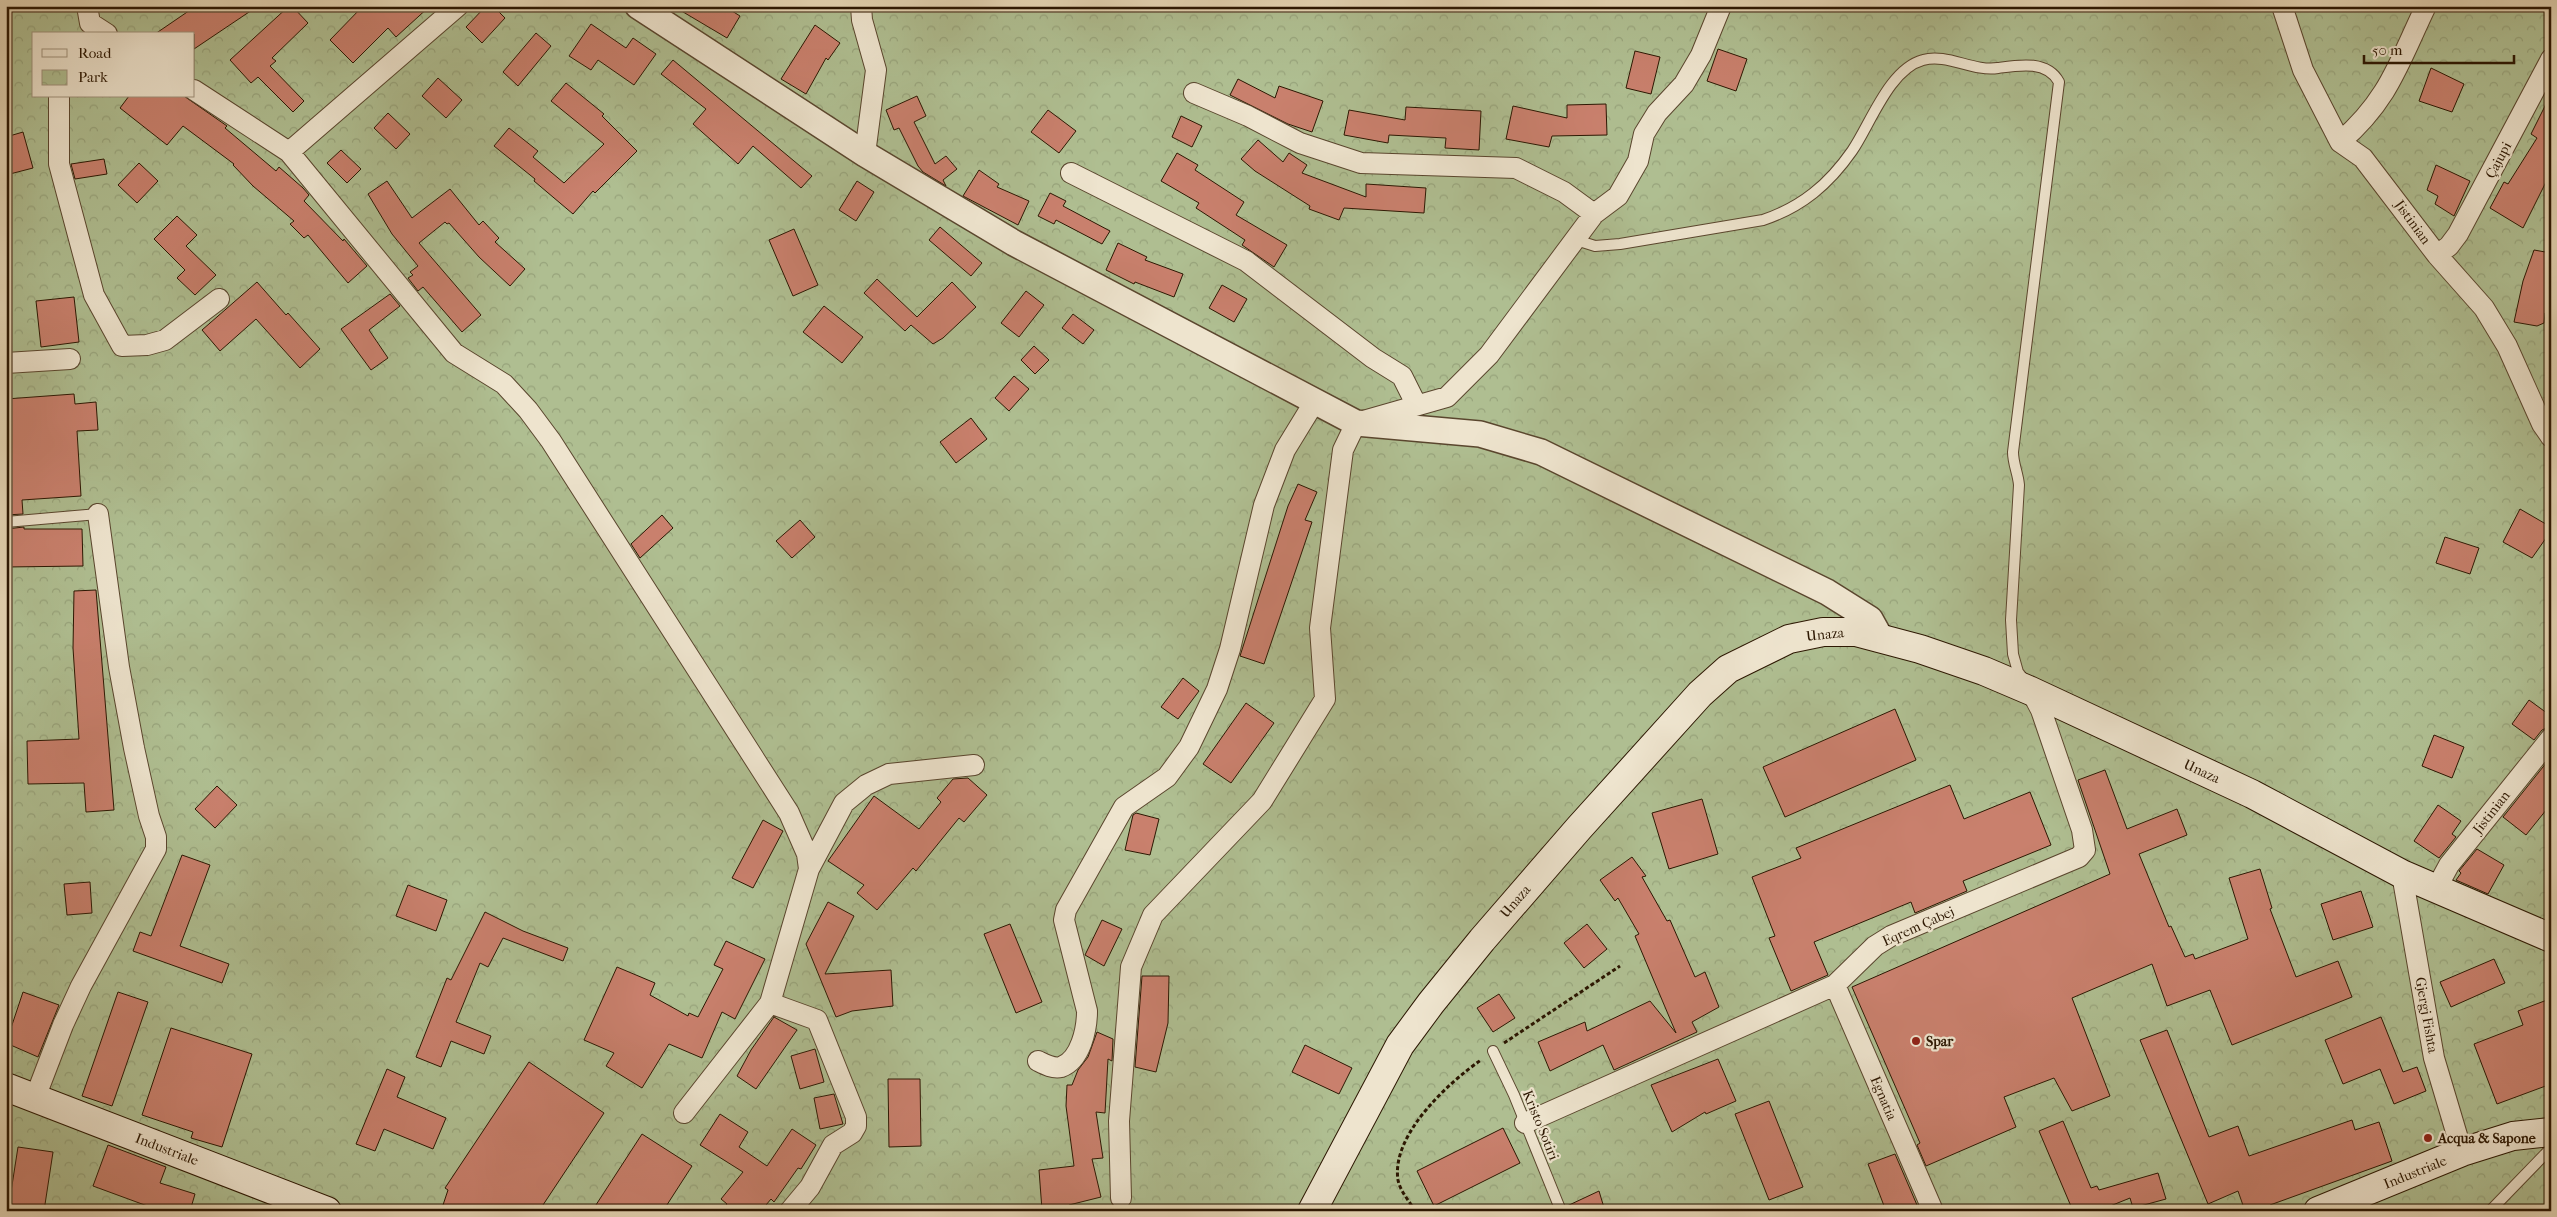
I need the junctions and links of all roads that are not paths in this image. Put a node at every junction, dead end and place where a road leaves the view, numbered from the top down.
1 (458, 6) edge
2 (638, 6) edge
3 (862, 6) edge
4 (1721, 6) edge
5 (2282, 6) edge
6 (2426, 6) edge
7 (2551, 59) edge
8 (195, 91) edge
9 (1194, 93) dead end
10 (59, 98) edge
11 (2340, 142) junction
12 (290, 152) junction
13 (865, 154) junction
14 (1070, 173) dead end
15 (1594, 214) junction
16 (1573, 239) junction
17 (2437, 255) junction
18 (219, 299) dead end
19 (70, 359) dead end
20 (6, 363) edge
21 (1315, 401) junction
22 (1416, 404) junction
23 (1356, 423) junction
24 (2551, 437) edge
25 (98, 514) joint
26 (6, 522) edge
27 (1880, 637) junction
28 (2032, 691) junction
29 (2551, 738) edge
30 (974, 765) dead end
31 (809, 869) junction
32 (2402, 874) junction
33 (2436, 889) junction
34 (2551, 938) edge
35 (1836, 985) junction
36 (770, 1003) junction
37 (1493, 1051) road end
38 (1038, 1061) dead end
39 (6, 1087) edge
40 (35, 1098) junction
41 (684, 1113) dead end
42 (2551, 1115) edge
43 (1525, 1123) junction
44 (2551, 1132) edge
45 (2513, 1136) junction
46 (2551, 1148) edge
47 (2462, 1152) junction
48 (1121, 1198) dead end
49 (327, 1211) edge
50 (790, 1211) edge
51 (1312, 1211) edge
52 (1561, 1211) edge
53 (1933, 1211) edge
54 (2318, 1211) edge
55 (2490, 1211) edge

1 - 12 street
2 - 13 street
3 - 13 street
4 - 15 street
5 - 11 street, Jistinian
6 - 11 street
7 - 17 street, Çajupi
8 - 12 street
9 - 15 street
10 - 18 street
11 - 17 street, Jistinian
12 - 31 street
13 - 21 street
14 - 22 street
15 - 16 street
16 - 22 street
16 - 28 lane
17 - 24 street, Jistinian
19 - 20 street
21 - 23 street
21 - 38 street
22 - 23 street
23 - 27 street
23 - 48 street
25 - 26 lane
25 - 40 street
27 - 28 main road, Unaza
27 - 51 main road, Unaza
28 - 32 main road, Unaza
28 - 35 street, Eqrem Çabej
29 - 33 street, Jistinian
30 - 31 street
31 - 36 street
32 - 33 main road, Unaza
32 - 47 street, Gjergj Fishta
33 - 34 main road, Unaza
35 - 43 street, Eqrem Çabej
35 - 53 street, Egnatia
36 - 41 street
36 - 50 street
37 - 43 lane, Kristo Sotiri
39 - 40 main road, Industriale
40 - 49 main road, Industriale
42 - 45 main road, Industriale
43 - 52 lane, Kristo Sotiri
44 - 45 main road, Industriale
45 - 47 main road, Industriale
46 - 55 lane
47 - 54 main road, Industriale

